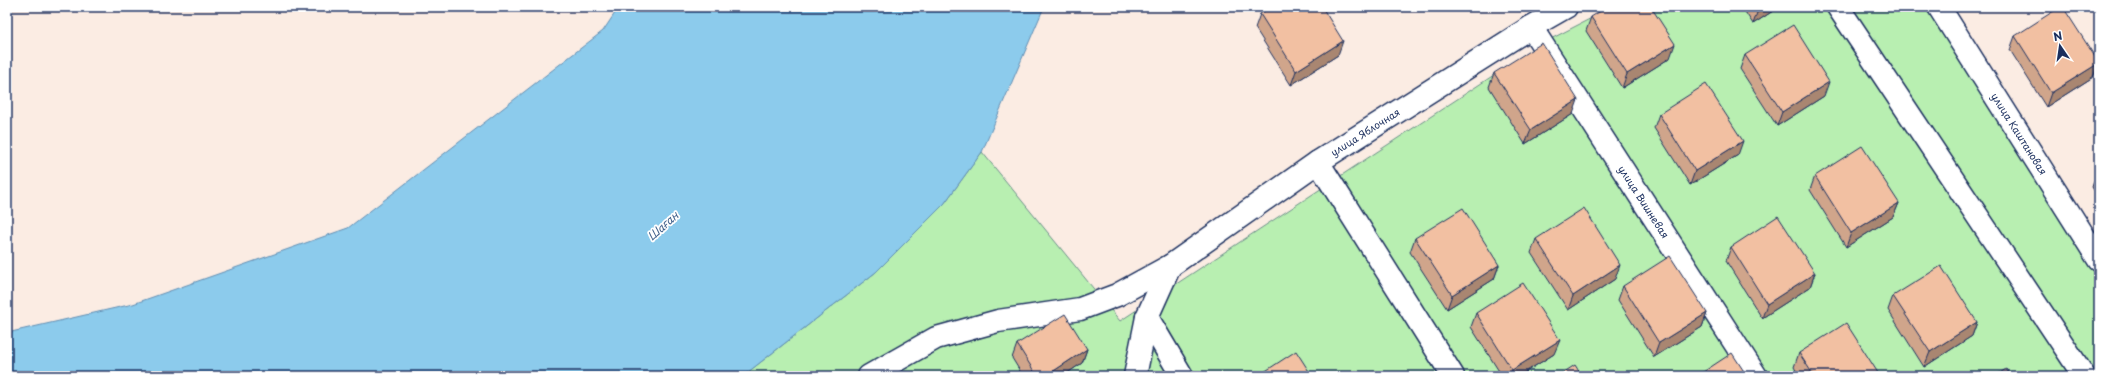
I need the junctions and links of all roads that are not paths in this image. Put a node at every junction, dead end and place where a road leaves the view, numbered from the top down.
1 (1566, 7) edge
2 (1838, 7) edge
3 (1939, 7) edge
4 (1531, 27) junction
5 (1318, 162) junction
6 (2099, 260) edge
7 (1170, 266) junction
8 (1147, 317) junction
9 (869, 376) edge
10 (1135, 376) edge
11 (1182, 376) edge
12 (1453, 376) edge
13 (1756, 376) edge
14 (2084, 376) edge

1 - 4 street, улица Яблочная
2 - 14 street
3 - 6 street, улица Каштановая
4 - 5 street, улица Яблочная
4 - 13 street, улица Вишневая
5 - 7 street, улица Яблочная
5 - 12 street
7 - 8 street
7 - 9 street, улица Яблочная
8 - 10 street
8 - 11 street

